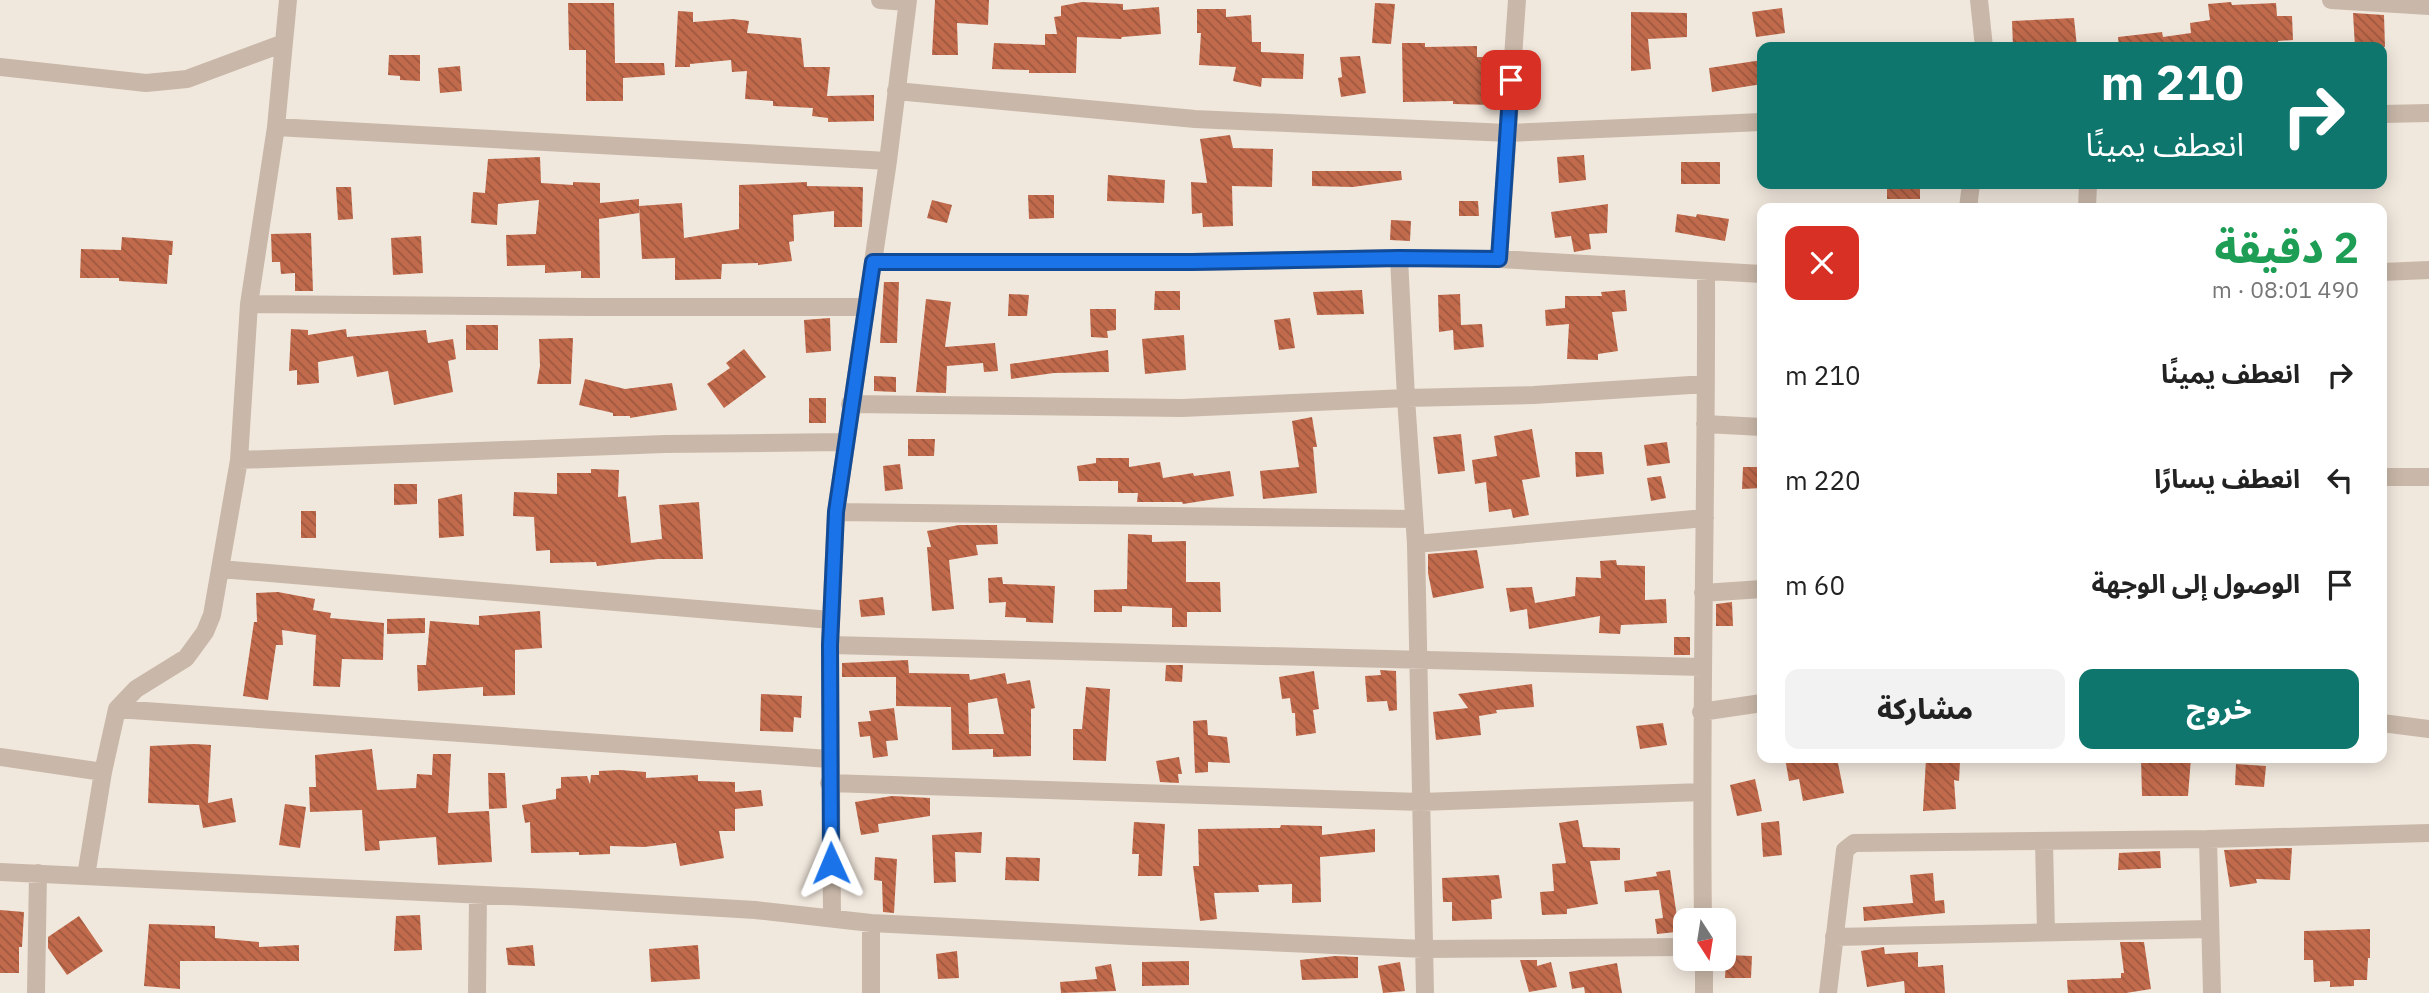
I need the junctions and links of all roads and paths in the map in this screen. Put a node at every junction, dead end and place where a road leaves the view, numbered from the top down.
1 (288, 0) edge
2 (880, 0) edge
3 (1517, 0) edge
4 (1979, 0) edge
5 (2331, 0) edge
6 (907, 1) edge
7 (2429, 6) edge
8 (1983, 42) edge
9 (284, 43) junction
10 (0, 67) edge
11 (896, 91) junction
12 (2429, 113) edge
13 (2387, 114) edge
14 (1757, 122) edge
15 (276, 127) junction
16 (1508, 133) junction
17 (888, 161) junction
18 (1399, 258) junction
19 (1499, 259) junction
20 (873, 262) junction
21 (2429, 270) edge
22 (1706, 272) junction
23 (2387, 272) edge
24 (1757, 274) edge
25 (249, 304) junction
26 (865, 307) junction
27 (1706, 384) junction
28 (1406, 398) junction
29 (850, 404) junction
30 (1705, 424) junction
31 (1757, 427) edge
32 (845, 442) junction
33 (239, 460) junction
34 (2387, 477) edge
35 (2429, 477) edge
36 (836, 512) junction
37 (1705, 518) junction
38 (1414, 519) junction
39 (1416, 544) junction
40 (220, 569) junction
41 (1757, 589) edge
42 (1703, 593) junction
43 (831, 620) junction
44 (830, 645) junction
45 (1419, 662) junction
46 (1702, 667) junction
47 (1757, 704) edge
48 (117, 709) junction
49 (1701, 712) junction
50 (2387, 724) edge
51 (2429, 729) edge
52 (0, 757) edge
53 (829, 759) junction
54 (103, 772) junction
55 (829, 783) junction
56 (1702, 792) junction
57 (1421, 802) junction
58 (2429, 833) edge
59 (2207, 839) junction
60 (2045, 841) junction
61 (0, 872) edge
62 (38, 873) junction
63 (86, 876) junction
64 (478, 895) junction
65 (1703, 908) edge
66 (832, 917) junction
67 (871, 923) junction
68 (2210, 929) junction
69 (2046, 932) junction
70 (1834, 937) junction
71 (1673, 947) edge
72 (1424, 949) junction
73 (1704, 971) edge
74 (36, 993) edge
75 (477, 993) edge
76 (871, 993) edge
77 (1425, 993) edge
78 (1703, 993) edge
79 (1828, 993) edge
80 (2212, 993) edge

1 - 9 street
2 - 6 street
3 - 16 street
4 - 8 street
5 - 7 street
6 - 11 street
9 - 10 street
9 - 15 street
11 - 16 street
11 - 17 street
12 - 13 street
14 - 16 street
15 - 17 street
15 - 25 street
16 - 19 street
17 - 20 street
18 - 19 street
18 - 20 street
18 - 28 street
19 - 22 street
20 - 26 street
21 - 23 street
22 - 24 street
22 - 27 street
25 - 26 street
25 - 33 street
26 - 29 street
27 - 28 street
27 - 30 street
28 - 29 street
28 - 38 street
29 - 32 street
30 - 31 street
30 - 37 street
32 - 33 street
32 - 36 street
33 - 40 street
34 - 35 street
36 - 38 street
36 - 43 street
37 - 39 street
37 - 42 street
38 - 39 street
39 - 45 street
40 - 43 street
40 - 48 street
41 - 42 street
42 - 46 street
43 - 44 street
44 - 45 street
44 - 53 street
45 - 46 street
45 - 57 street
46 - 49 street
47 - 49 street
48 - 53 street
48 - 54 street
49 - 56 street
50 - 51 street
52 - 54 street
53 - 55 street
54 - 63 street
55 - 57 street
55 - 66 street
56 - 57 street
56 - 65 street
57 - 72 street
58 - 59 street
59 - 60 street
59 - 68 street
60 - 69 street
60 - 70 street
61 - 62 street
62 - 63 street
62 - 74 street
63 - 64 street
64 - 66 street
64 - 75 street
66 - 67 street
67 - 72 street
67 - 76 street
68 - 69 street
68 - 80 street
69 - 70 street
70 - 79 street
71 - 72 street
72 - 77 street
73 - 78 street

